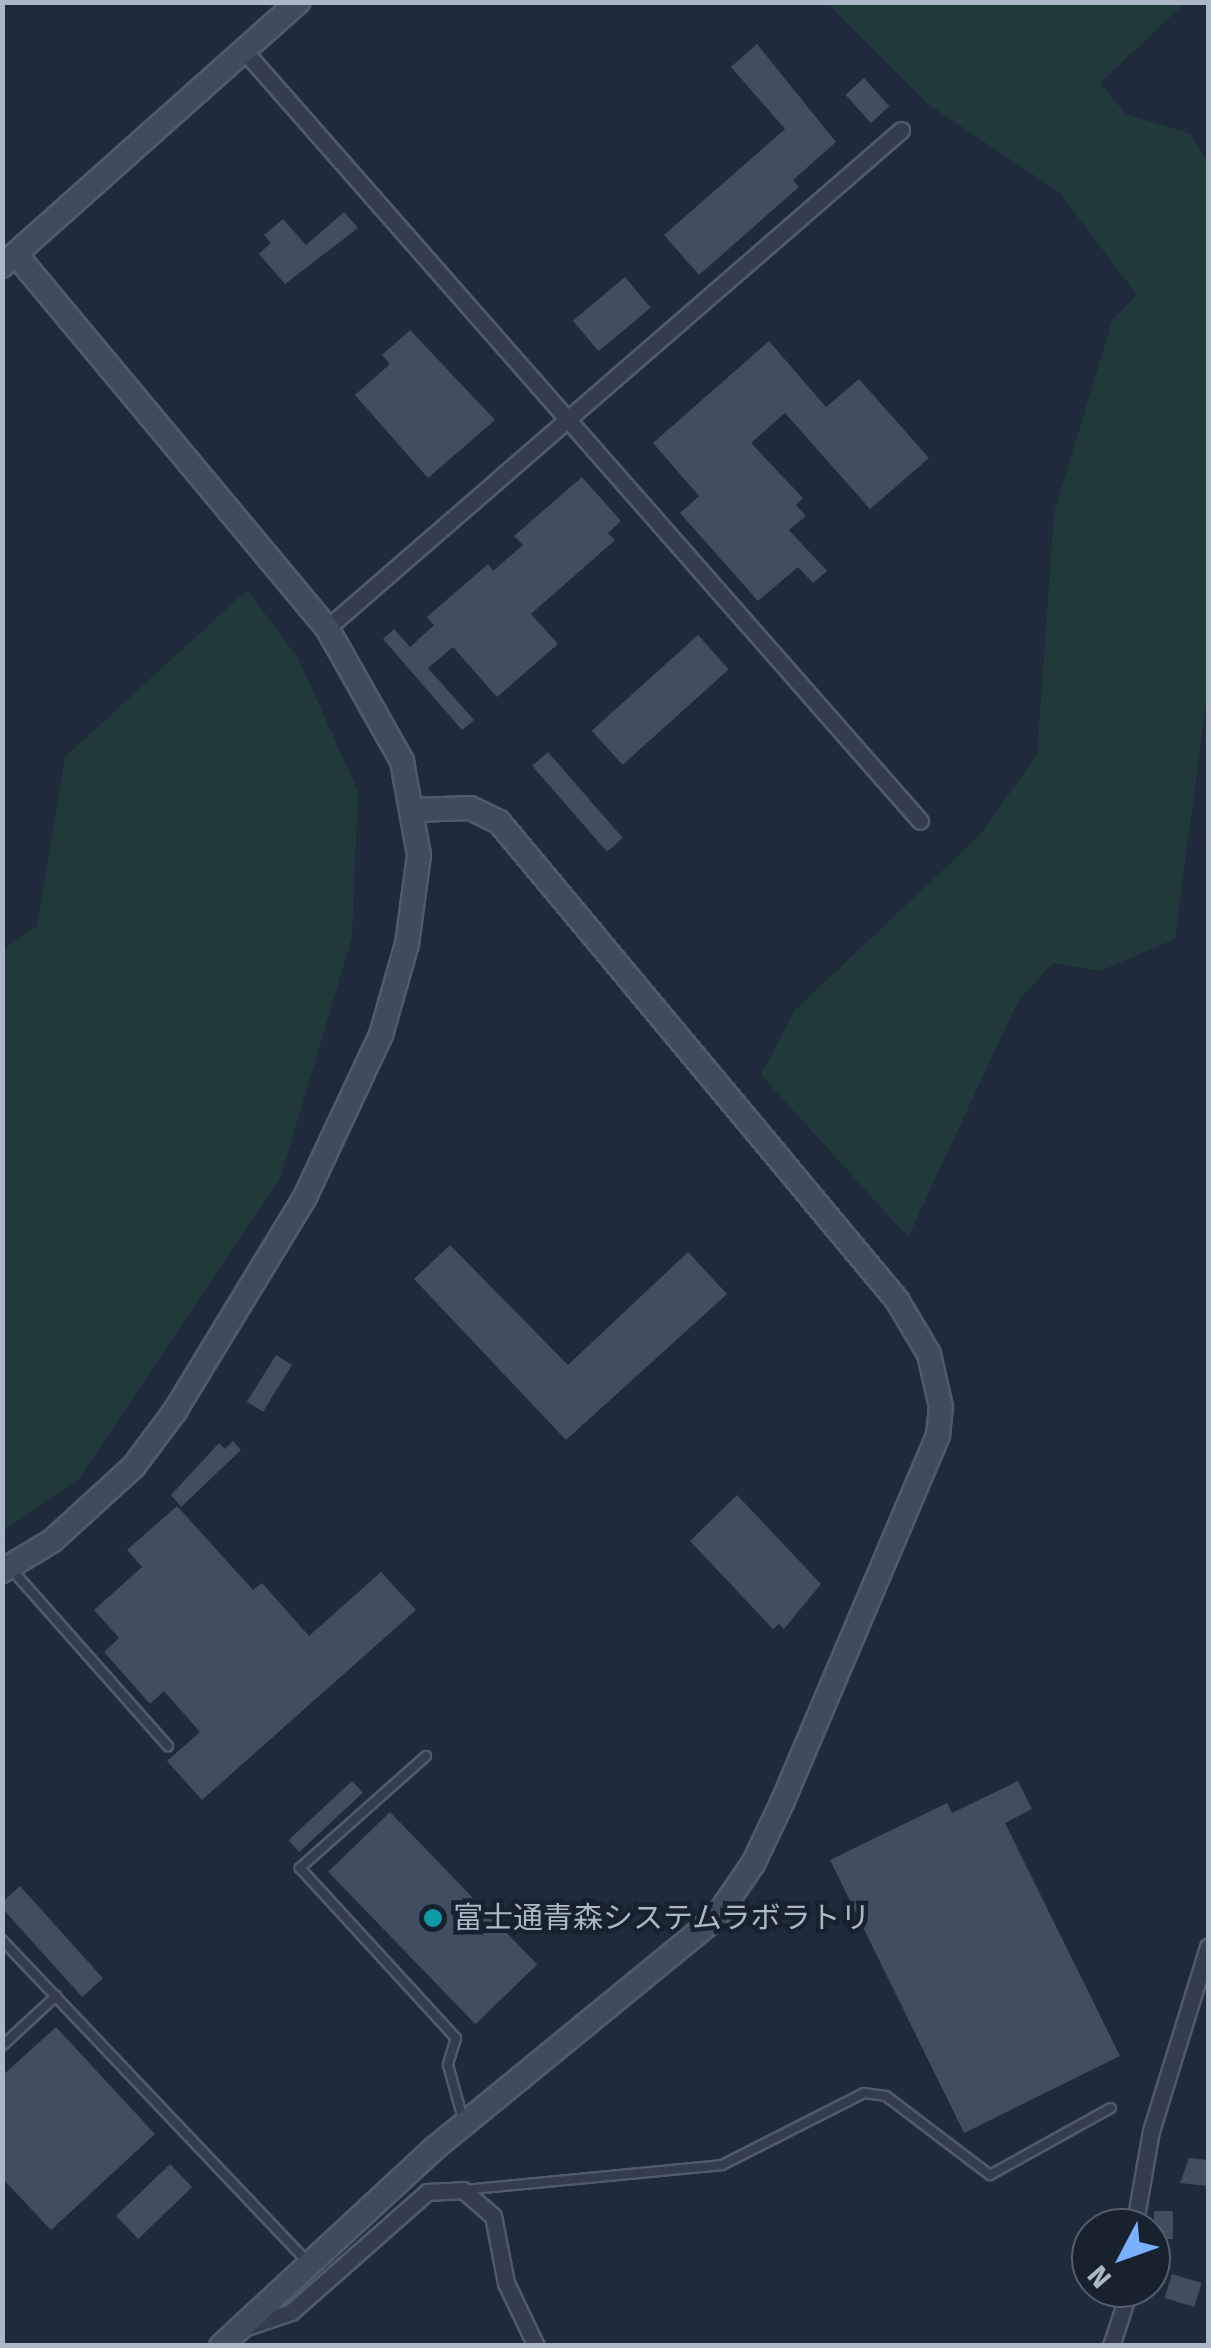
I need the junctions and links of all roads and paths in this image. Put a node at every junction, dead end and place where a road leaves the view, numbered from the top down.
1 (298, 2) edge
2 (247, 54) junction
3 (901, 130) dead end
4 (9, 261) edge
5 (571, 421) junction
6 (327, 628) junction
7 (415, 810) junction
8 (920, 822) dead end
9 (6, 1569) edge
10 (168, 1746) dead end
11 (426, 1756) dead end
12 (2, 1940) edge
13 (1208, 1948) edge
14 (56, 1996) junction
15 (1190, 2000) junction
16 (1208, 2004) edge
17 (2, 2046) edge
18 (1111, 2108) dead end
19 (465, 2124) junction
20 (464, 2190) junction
21 (1138, 2208) edge
22 (308, 2262) junction
23 (1123, 2308) edge
24 (229, 2338) edge
25 (536, 2346) edge
26 (1111, 2346) edge

1 - 2 street
2 - 4 street
2 - 5 street
3 - 5 street
4 - 6 street
5 - 6 street
5 - 8 street
6 - 7 street
7 - 9 street
7 - 19 street
9 - 10 lane
11 - 19 lane
12 - 14 lane
13 - 15 street
14 - 17 lane
14 - 22 lane
15 - 16 street
15 - 21 street
18 - 20 lane
19 - 22 street
20 - 24 street
20 - 25 street
22 - 24 street
23 - 26 street

